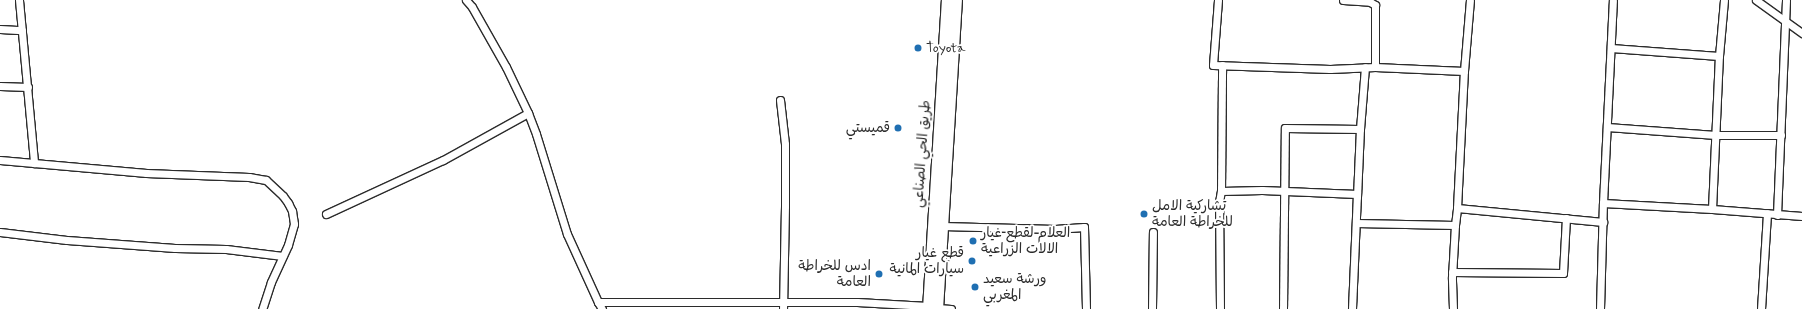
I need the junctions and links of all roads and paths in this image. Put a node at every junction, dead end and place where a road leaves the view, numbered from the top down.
1 (19, 0) edge
2 (466, 0) edge
3 (947, 0) edge
4 (956, 0) edge
5 (1218, 0) edge
6 (1343, 0) edge
7 (1470, 0) edge
8 (1613, 0) edge
9 (1724, 0) edge
10 (1756, 0) edge
11 (1786, 0) edge
12 (1784, 21) junction
13 (0, 29) edge
14 (22, 30) junction
15 (1802, 33) edge
16 (1611, 48) junction
17 (1719, 56) junction
18 (1222, 65) junction
19 (1364, 67) junction
20 (1375, 67) junction
21 (1464, 71) junction
22 (0, 86) edge
23 (28, 87) junction
24 (780, 100) dead end
25 (528, 113) junction
26 (1607, 127) junction
27 (1360, 129) junction
28 (1716, 135) junction
29 (1780, 135) junction
30 (0, 160) edge
31 (34, 163) junction
32 (1285, 190) junction
33 (1221, 191) junction
34 (1357, 198) junction
35 (1603, 203) junction
36 (1457, 208) junction
37 (1712, 209) junction
38 (1767, 213) junction
39 (326, 214) dead end
40 (1777, 215) junction
41 (1802, 216) edge
42 (1566, 218) junction
43 (1603, 222) junction
44 (1356, 223) junction
45 (1454, 225) junction
46 (942, 226) junction
47 (0, 232) edge
48 (1153, 232) dead end
49 (283, 256) junction
50 (1452, 272) junction
51 (600, 306) edge
52 (784, 306) edge
53 (933, 308) edge
54 (262, 309) edge
55 (951, 309) edge
56 (1086, 309) edge
57 (1152, 309) edge
58 (1220, 309) edge
59 (1283, 309) edge
60 (1352, 309) edge
61 (1453, 309) edge
62 (1600, 309) edge
63 (1604, 309) edge
64 (1761, 309) edge

1 - 14 street
2 - 25 street
3 - 53 highway, طريق الحي الصناعي
4 - 46 highway
5 - 18 street
6 - 20 street
7 - 21 street
8 - 16 street
9 - 17 street
10 - 12 street
11 - 12 street
12 - 15 street
12 - 29 street
13 - 14 street
14 - 23 street
16 - 17 street
16 - 26 street
17 - 28 street
18 - 19 street
18 - 33 street
19 - 20 street
19 - 27 street
20 - 21 street
21 - 36 street
22 - 23 street
23 - 31 street
24 - 52 street
25 - 39 street
25 - 51 street
26 - 28 street
26 - 35 street
27 - 32 street
27 - 34 street
28 - 29 street
28 - 37 street
29 - 40 street
30 - 31 street
31 - 49 street
32 - 33 street
32 - 34 street
32 - 59 street
33 - 58 street
34 - 44 street
35 - 37 street
35 - 43 street
36 - 42 street
36 - 45 street
37 - 38 street
38 - 40 street
38 - 64 street
40 - 41 street
42 - 43 street
42 - 50 street
43 - 62 street
44 - 45 street
44 - 60 street
45 - 50 street
46 - 53 highway
46 - 56 street
47 - 49 street
48 - 57 street
49 - 54 street
50 - 61 street
51 - 52 street
52 - 53 street
53 - 55 street
62 - 63 street

